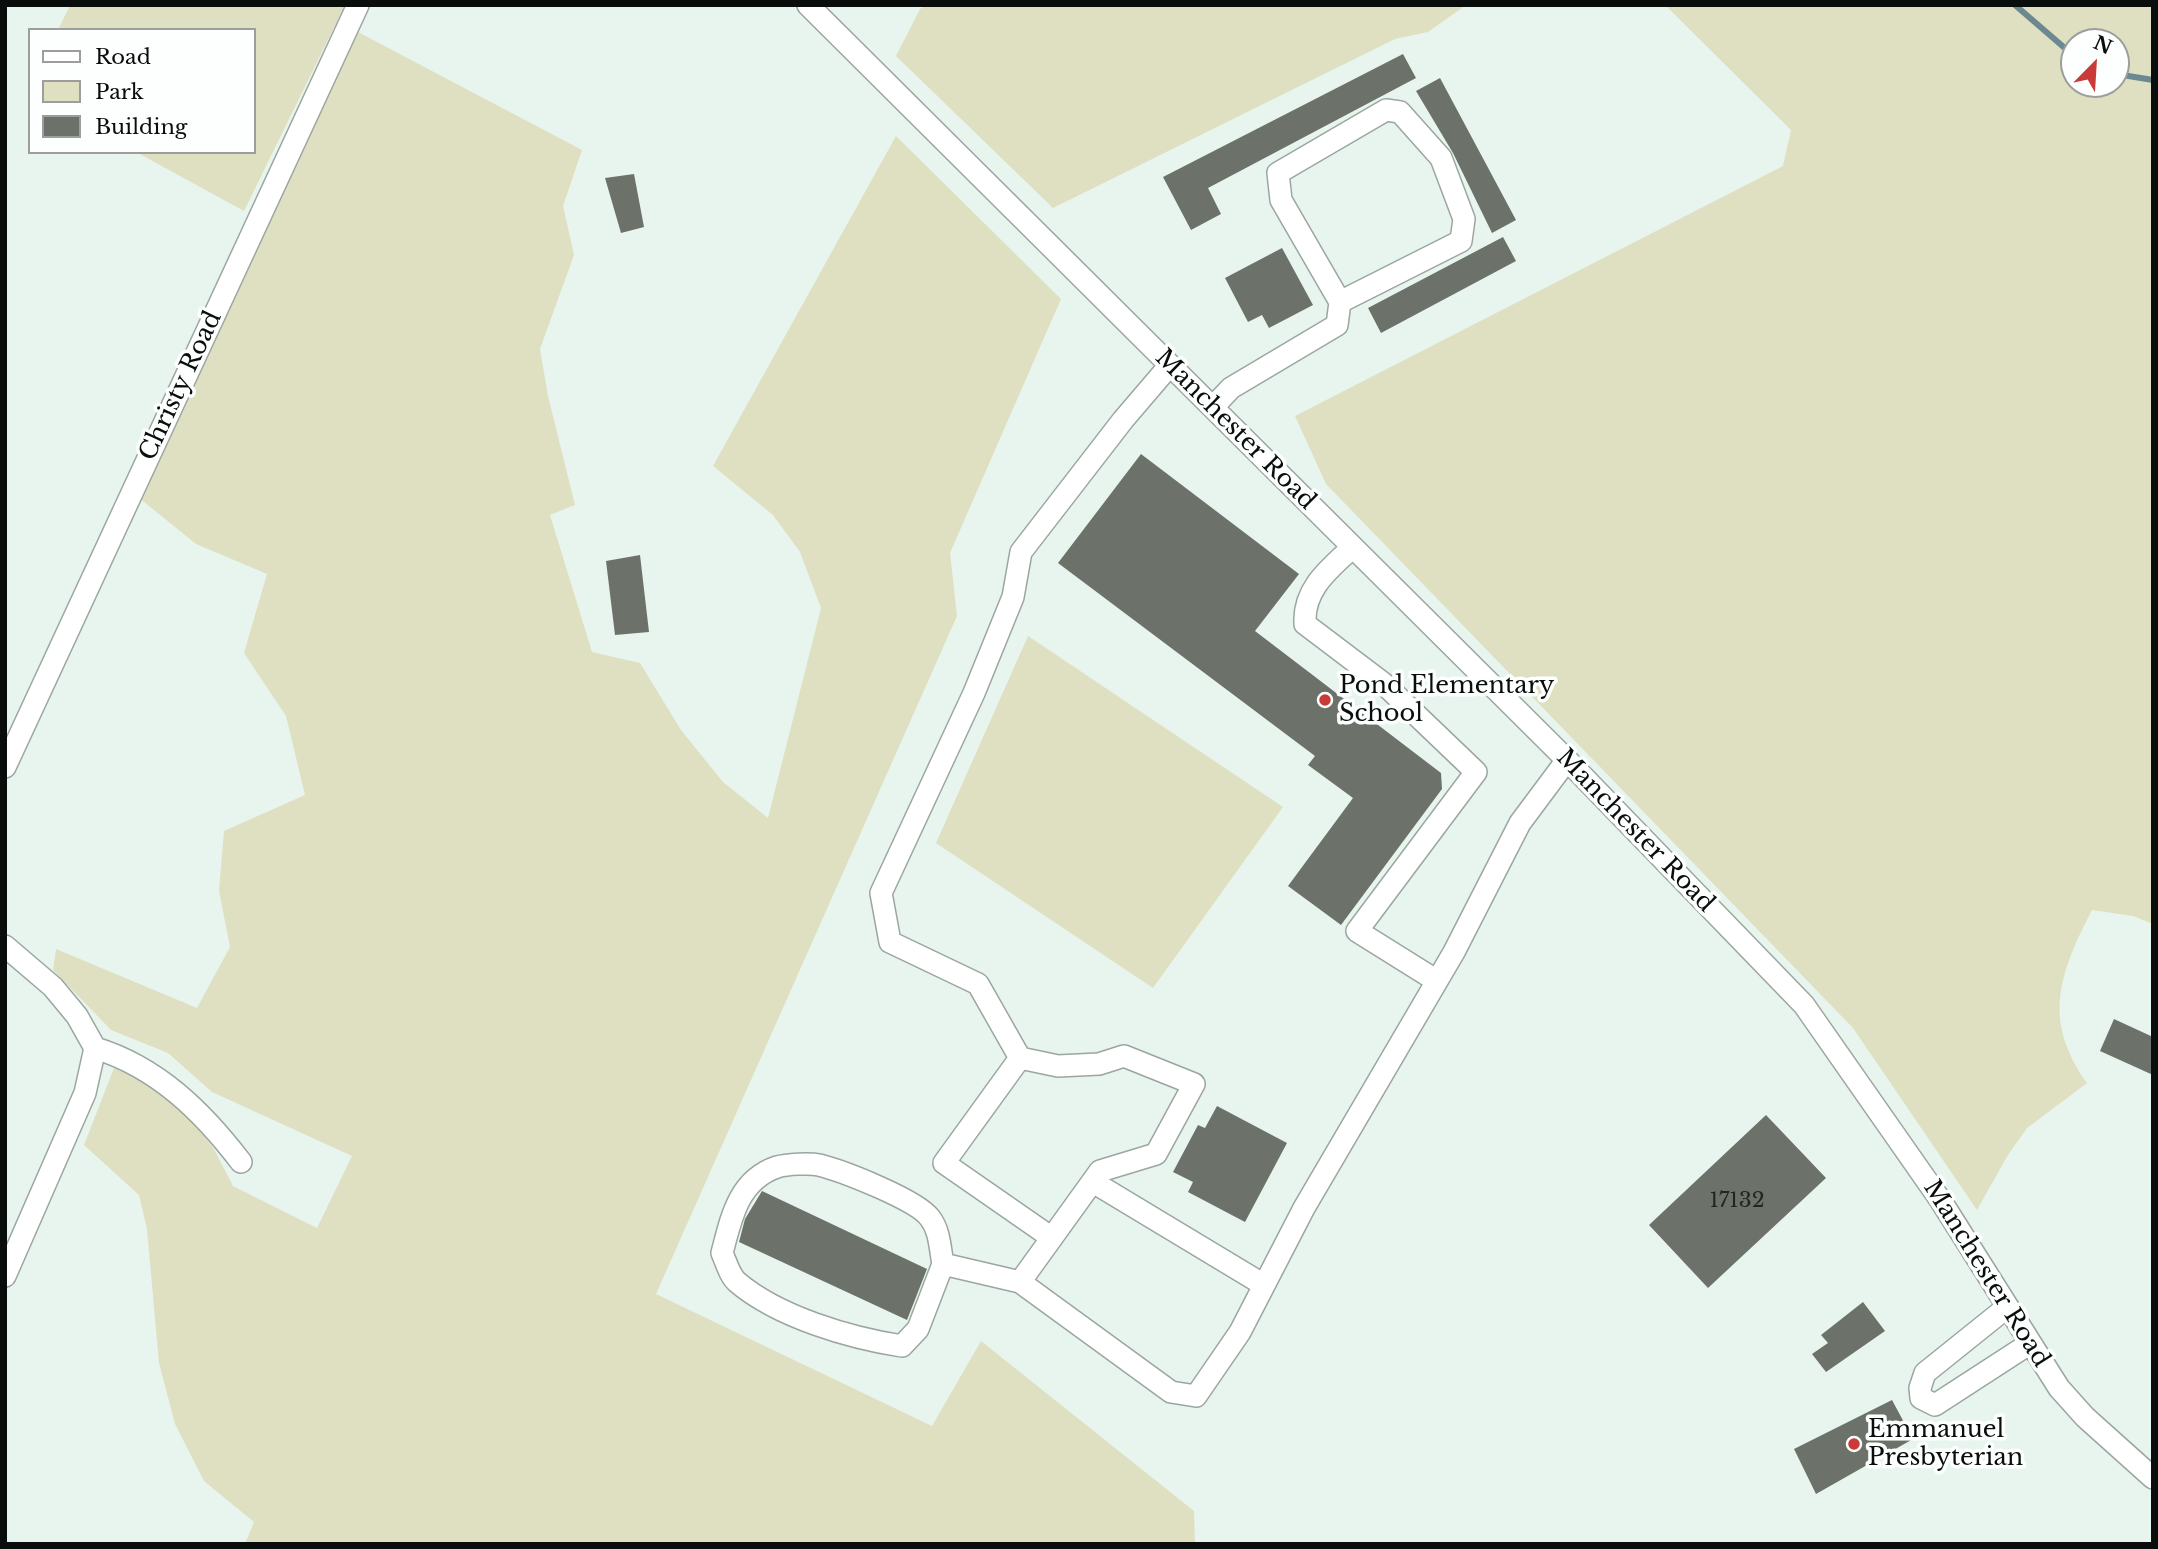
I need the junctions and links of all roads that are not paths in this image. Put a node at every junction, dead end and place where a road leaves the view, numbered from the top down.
1 (358, 5) edge
2 (808, 5) edge
3 (1340, 302) junction
4 (1170, 365) junction
5 (1213, 407) junction
6 (1353, 547) junction
7 (1567, 761) junction
8 (5, 767) edge
9 (5, 946) edge
10 (1437, 981) junction
11 (95, 1048) junction
12 (1020, 1058) junction
13 (241, 1162) dead end
14 (1093, 1182) junction
15 (1052, 1238) junction
16 (943, 1264) junction
17 (5, 1276) edge
18 (1020, 1282) junction
19 (1264, 1285) junction
20 (2006, 1308) junction
21 (2029, 1344) junction
22 (2150, 1471) edge

1 - 8 street, Christy Road
2 - 4 street, Manchester Road
3 - 3 street
3 - 5 street
4 - 5 street, Manchester Road
4 - 12 street
5 - 6 street, Manchester Road
6 - 7 street, Manchester Road
6 - 10 street
7 - 10 street
7 - 20 street, Manchester Road
9 - 11 street
10 - 19 street
11 - 13 street
11 - 17 street
12 - 14 street
12 - 15 street
14 - 15 street
14 - 19 street
15 - 18 street
16 - 16 street
16 - 18 street
18 - 19 street
20 - 21 street, Manchester Road
20 - 21 street
21 - 22 street, Manchester Road

